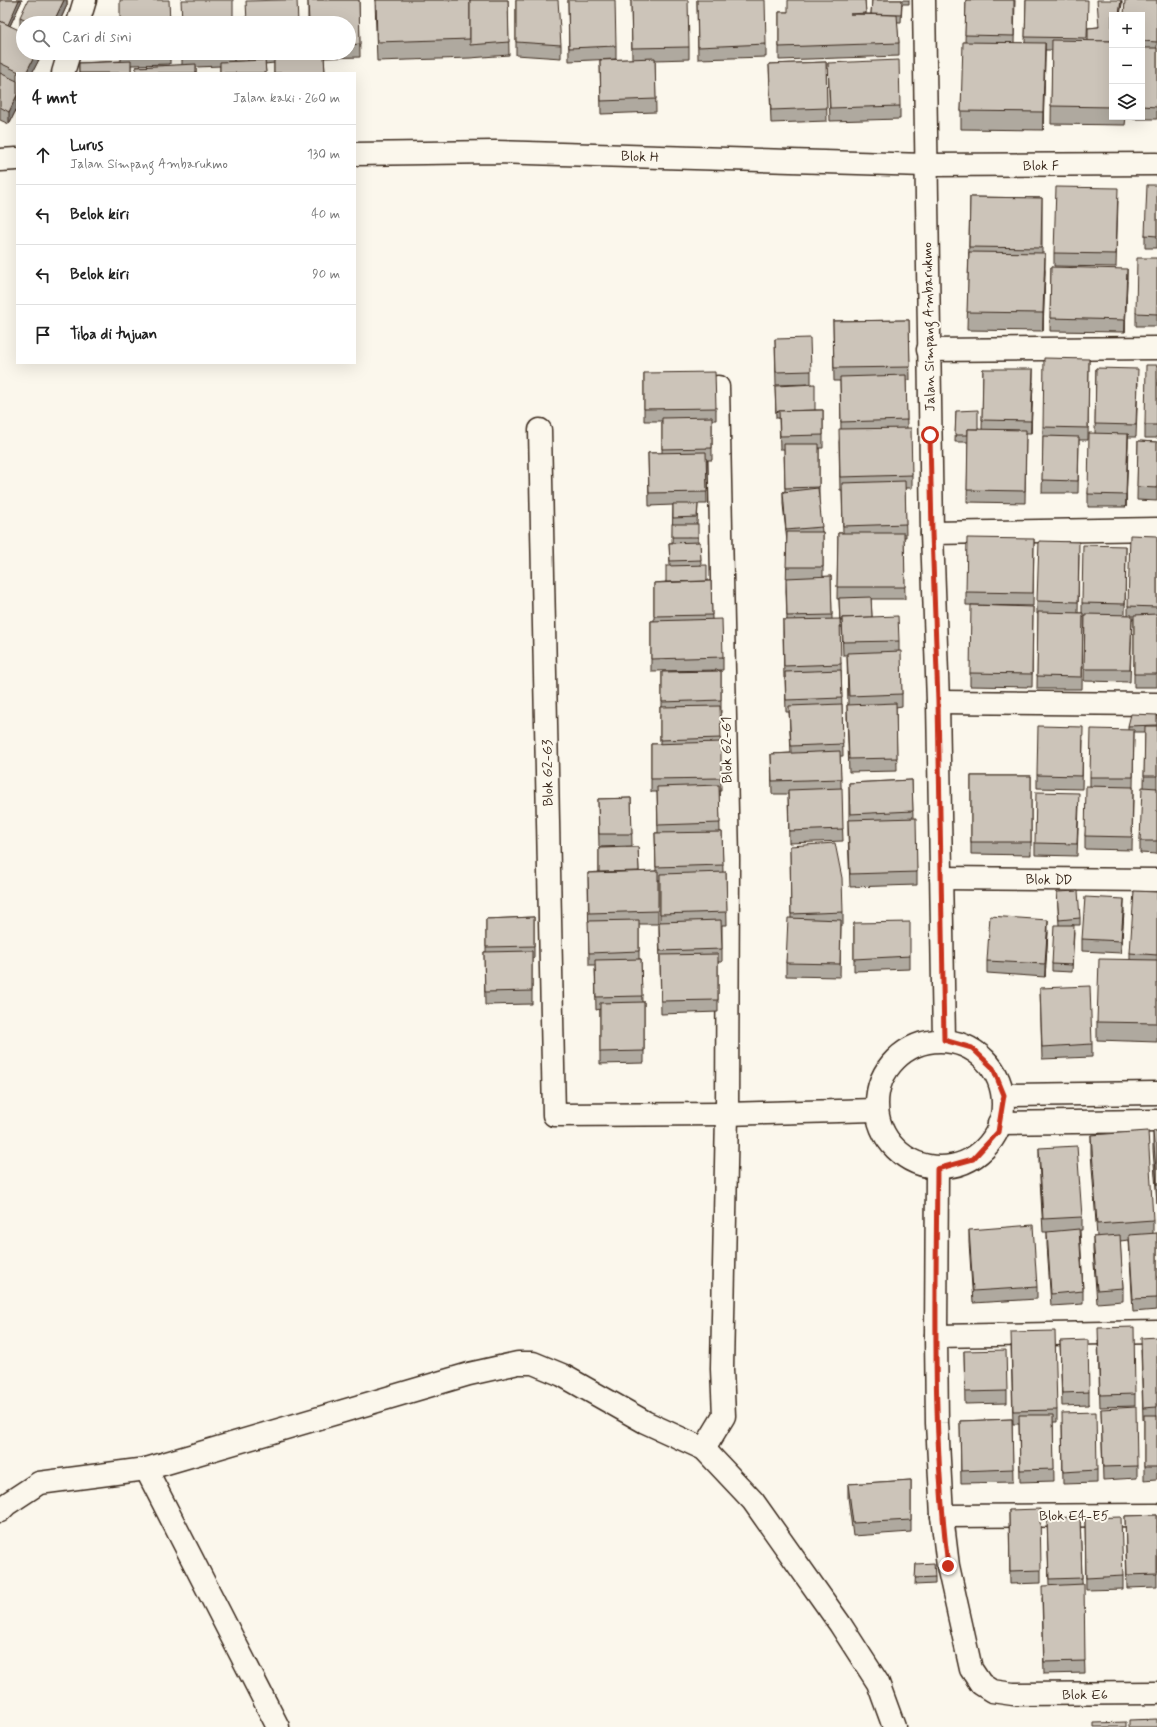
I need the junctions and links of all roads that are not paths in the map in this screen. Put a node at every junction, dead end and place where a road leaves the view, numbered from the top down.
1 (85, 0) edge
2 (924, 0) edge
3 (80, 16) edge
4 (67, 60) edge
5 (63, 72) edge
6 (356, 154) edge
7 (16, 159) edge
8 (0, 160) edge
9 (1157, 164) edge
10 (925, 165) junction
11 (1157, 348) edge
12 (928, 350) junction
13 (718, 387) dead end
14 (540, 430) dead end
15 (1157, 529) edge
16 (932, 533) junction
17 (938, 702) junction
18 (1157, 704) edge
19 (941, 878) junction
20 (1157, 880) edge
21 (944, 1040) junction
22 (1157, 1093) edge
23 (1004, 1095) junction
24 (875, 1110) junction
25 (727, 1114) junction
26 (1157, 1121) edge
27 (999, 1123) junction
28 (937, 1169) junction
29 (1157, 1332) edge
30 (936, 1336) junction
31 (704, 1449) junction
32 (146, 1469) junction
33 (0, 1511) edge
34 (1157, 1515) edge
35 (942, 1516) junction
36 (1157, 1693) edge
37 (278, 1727) edge
38 (894, 1727) edge

1 - 3 street
2 - 10 street, Jalan Simpang Ambarukmo
4 - 5 street
6 - 10 street, Blok H
7 - 8 street
9 - 10 street, Blok F
10 - 12 street, Jalan Simpang Ambarukmo
11 - 12 street
12 - 16 street, Jalan Simpang Ambarukmo
13 - 25 street, Blok G2-G1
14 - 25 street, Blok G2-G3
15 - 16 street
16 - 17 street, Jalan Simpang Ambarukmo
17 - 18 street
17 - 19 street, Jalan Simpang Ambarukmo
19 - 20 street, Blok DD
19 - 21 street, Jalan Simpang Ambarukmo
21 - 23 street
21 - 24 street
22 - 23 street
23 - 27 street
24 - 25 street
24 - 28 street
25 - 31 street, Blok G2-G1
26 - 27 street
27 - 28 street
28 - 30 street, Blok E6
29 - 30 street
30 - 35 street, Blok E6
31 - 32 street
31 - 38 street
32 - 33 street
32 - 37 street
34 - 35 street, Blok E4-E5
35 - 36 street, Blok E6

